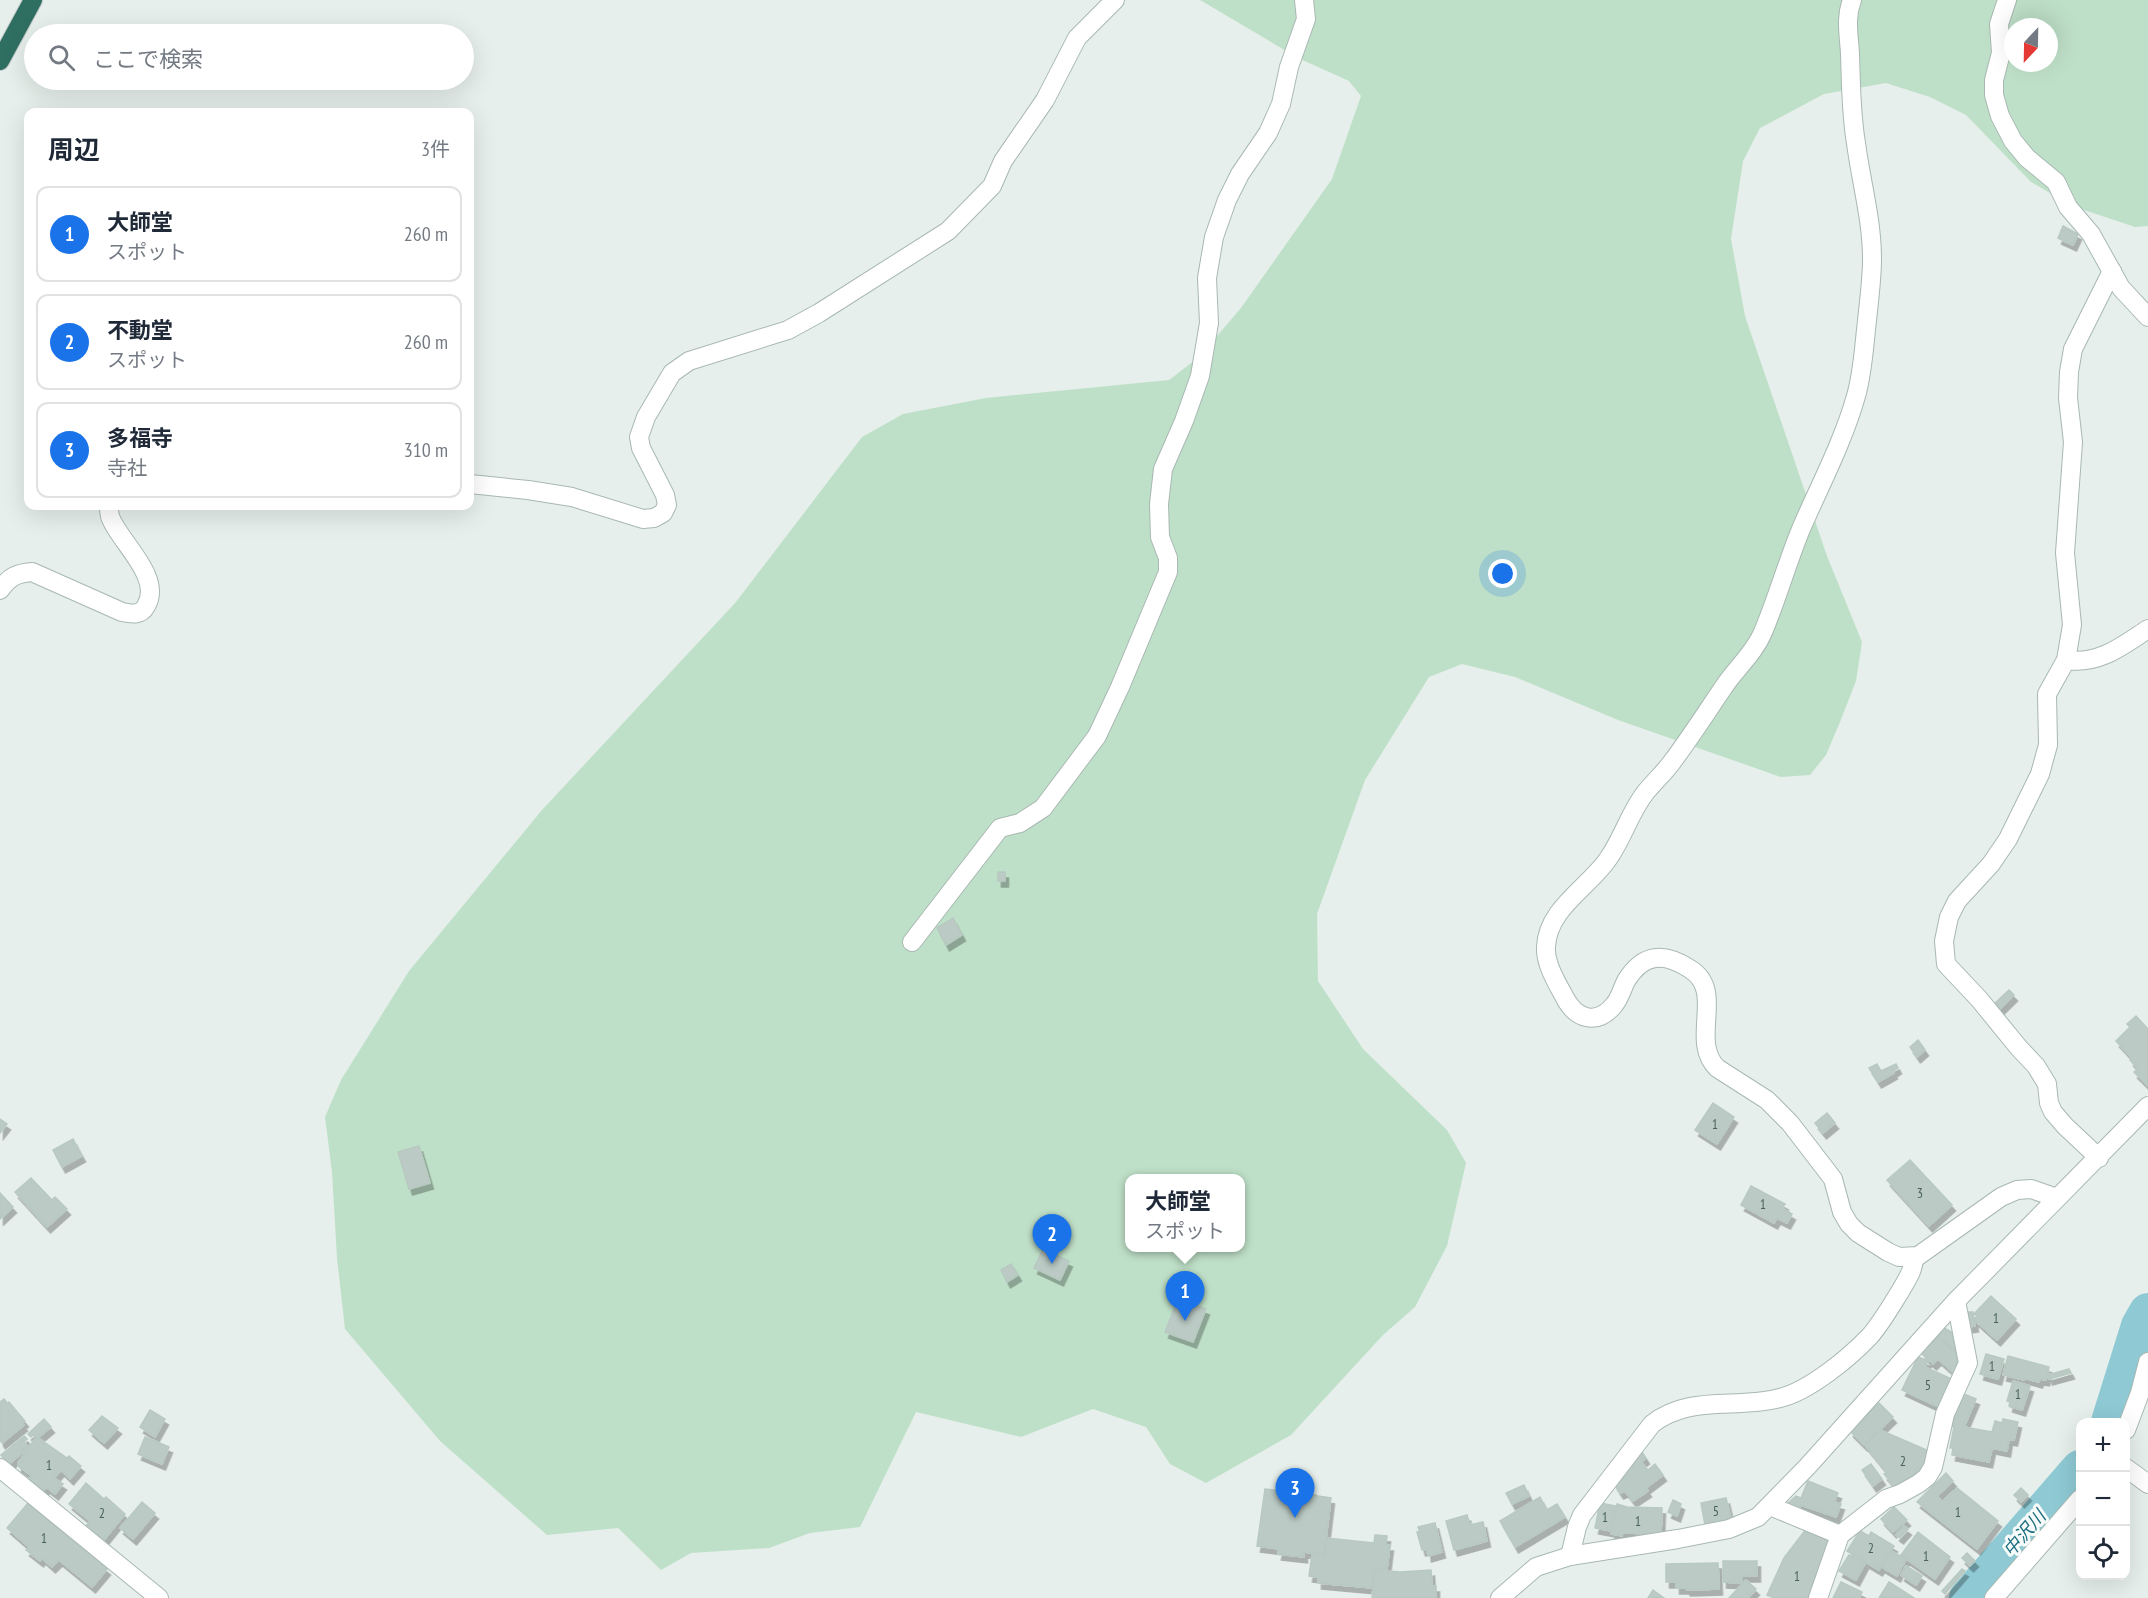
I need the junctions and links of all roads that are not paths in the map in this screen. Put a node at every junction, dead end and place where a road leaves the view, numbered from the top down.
1 (33, 0) edge
2 (1115, 0) edge
3 (1304, 0) edge
4 (1852, 0) edge
5 (2007, 0) edge
6 (0, 60) edge
7 (2112, 271) junction
8 (2148, 316) edge
9 (474, 484) edge
10 (110, 510) edge
11 (0, 590) edge
12 (2148, 629) edge
13 (2067, 660) junction
14 (912, 942) dead end
15 (2148, 1106) edge
16 (2099, 1158) junction
17 (2057, 1198) junction
18 (1914, 1257) junction
19 (1956, 1301) junction
20 (2148, 1362) edge
21 (2130, 1419) edge
22 (0, 1468) edge
23 (2130, 1471) edge
24 (2148, 1484) edge
25 (2076, 1504) edge
26 (1770, 1506) junction
27 (1840, 1535) junction
28 (1570, 1556) junction
29 (159, 1598) edge
30 (1500, 1598) edge
31 (1818, 1598) edge
32 (1994, 1598) edge

1 - 6 highway
2 - 9 street
3 - 14 street
4 - 18 street
5 - 7 street
7 - 8 street
7 - 13 street
10 - 11 street
12 - 13 street
13 - 16 street
15 - 16 street
16 - 17 street
17 - 18 street
17 - 19 street
18 - 28 street
19 - 26 street
19 - 27 street
20 - 21 street
22 - 29 street
23 - 24 street
25 - 32 street
26 - 27 street
26 - 28 street
27 - 31 street
28 - 30 street

